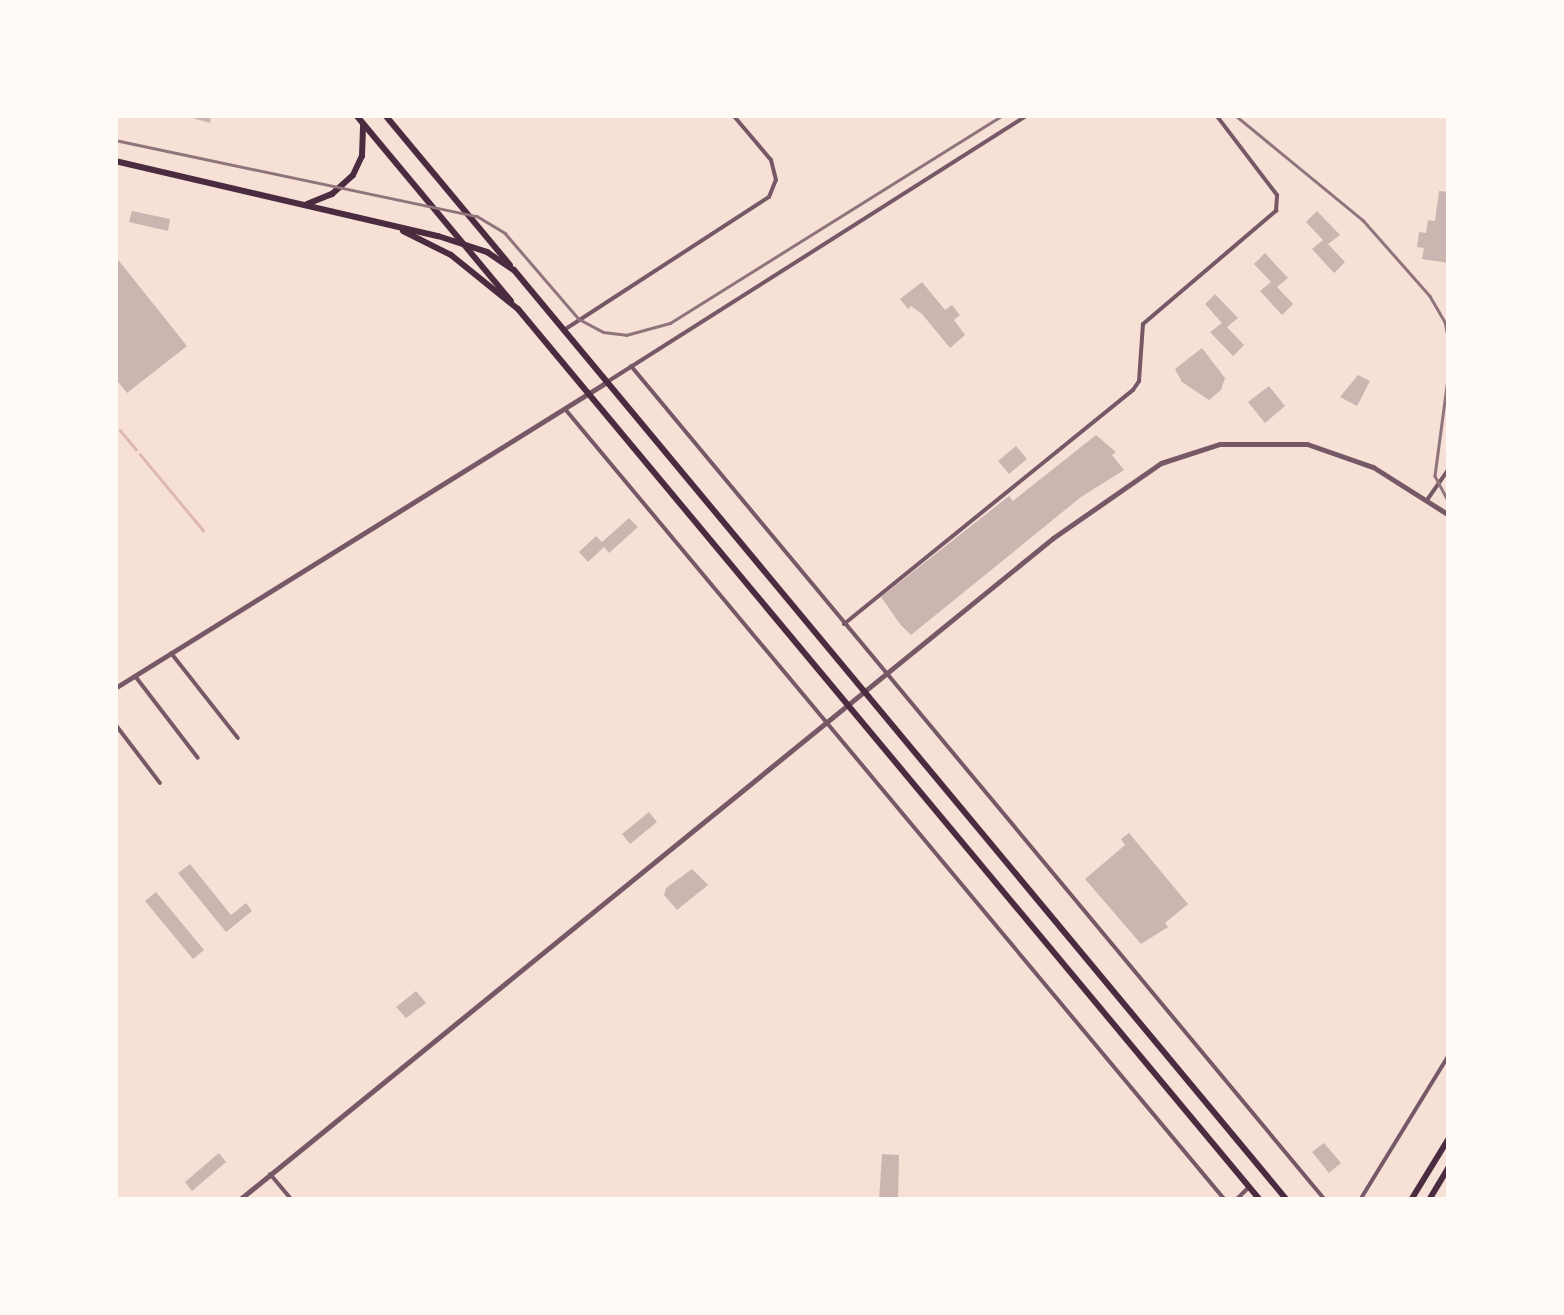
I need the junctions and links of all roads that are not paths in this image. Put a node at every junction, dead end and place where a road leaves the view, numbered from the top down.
1 (385, 115) edge
2 (733, 115) edge
3 (1028, 115) edge
4 (1216, 115) edge
5 (359, 118) edge
6 (115, 161) edge
7 (307, 204) junction
8 (364, 218) junction
9 (464, 244) junction
10 (514, 270) junction
11 (518, 309) junction
12 (564, 330) junction
13 (631, 366) junction
14 (607, 382) junction
15 (588, 394) junction
16 (564, 408) junction
17 (1449, 469) edge
18 (1427, 500) junction
19 (1449, 514) edge
20 (844, 624) junction
21 (171, 653) junction
22 (886, 674) junction
23 (134, 676) junction
24 (115, 688) edge
25 (864, 692) junction
26 (848, 704) junction
27 (827, 722) junction
28 (115, 724) edge
29 (238, 738) dead end
30 (198, 758) dead end
31 (160, 783) dead end
32 (1449, 1055) edge
33 (1449, 1138) edge
34 (1449, 1167) edge
35 (270, 1174) junction
36 (1249, 1187) junction
37 (239, 1200) edge
38 (292, 1200) edge
39 (1225, 1200) edge
40 (1236, 1200) edge
41 (1260, 1200) edge
42 (1287, 1200) edge
43 (1325, 1200) edge
44 (1360, 1200) edge
45 (1412, 1200) edge
46 (1429, 1200) edge

1 - 10 main road
2 - 12 street
3 - 13 street
4 - 20 street
5 - 7 main road
5 - 9 main road
6 - 7 main road
7 - 8 main road
8 - 9 main road
8 - 11 main road
9 - 10 main road
9 - 11 main road
10 - 12 main road
11 - 15 main road
12 - 14 main road
13 - 14 street
13 - 20 street
14 - 15 street
14 - 25 main road
15 - 16 street
15 - 26 main road
16 - 21 street
16 - 27 street
17 - 18 street
18 - 19 street
18 - 22 street
20 - 22 street
21 - 23 street
21 - 29 street
22 - 25 street
22 - 43 street
23 - 24 street
23 - 30 street
25 - 26 street
25 - 42 main road
26 - 27 street
26 - 36 main road
27 - 35 street
27 - 39 street
28 - 31 street
32 - 44 street
33 - 45 main road
34 - 46 main road
35 - 37 street
35 - 38 street
36 - 40 street
36 - 41 main road

